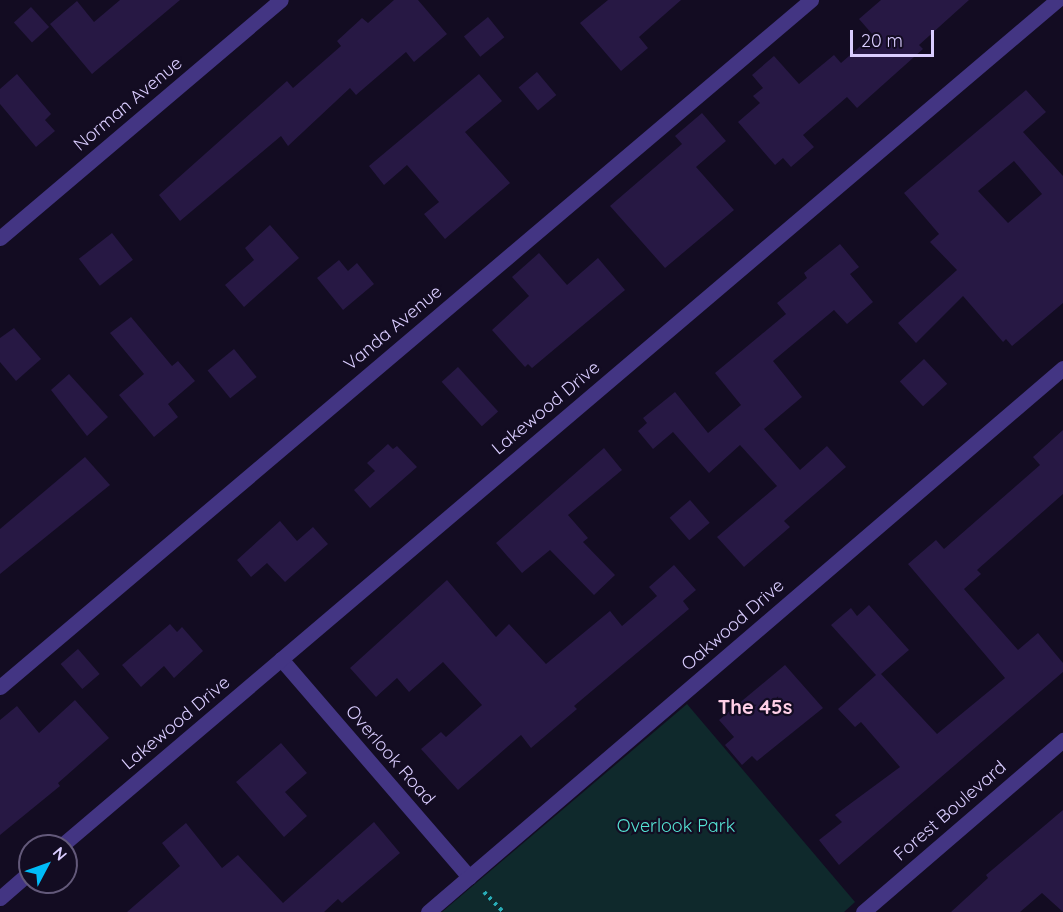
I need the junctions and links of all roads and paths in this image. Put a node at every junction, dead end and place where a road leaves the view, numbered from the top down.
1 (281, 0) edge
2 (811, 0) edge
3 (1057, 0) edge
4 (0, 238) edge
5 (1063, 368) edge
6 (281, 659) junction
7 (0, 687) edge
8 (1063, 740) edge
9 (75, 834) edge
10 (469, 876) junction
11 (18, 882) edge
12 (0, 898) edge
13 (428, 912) edge
14 (863, 912) edge

1 - 4 street, Norman Avenue
2 - 7 street, Vanda Avenue
3 - 6 street, Lakewood Drive
5 - 10 street, Oakwood Drive
6 - 9 street, Lakewood Drive
6 - 10 street, Overlook Road
8 - 14 street, Forest Boulevard
10 - 13 street, Oakwood Drive
11 - 12 street

